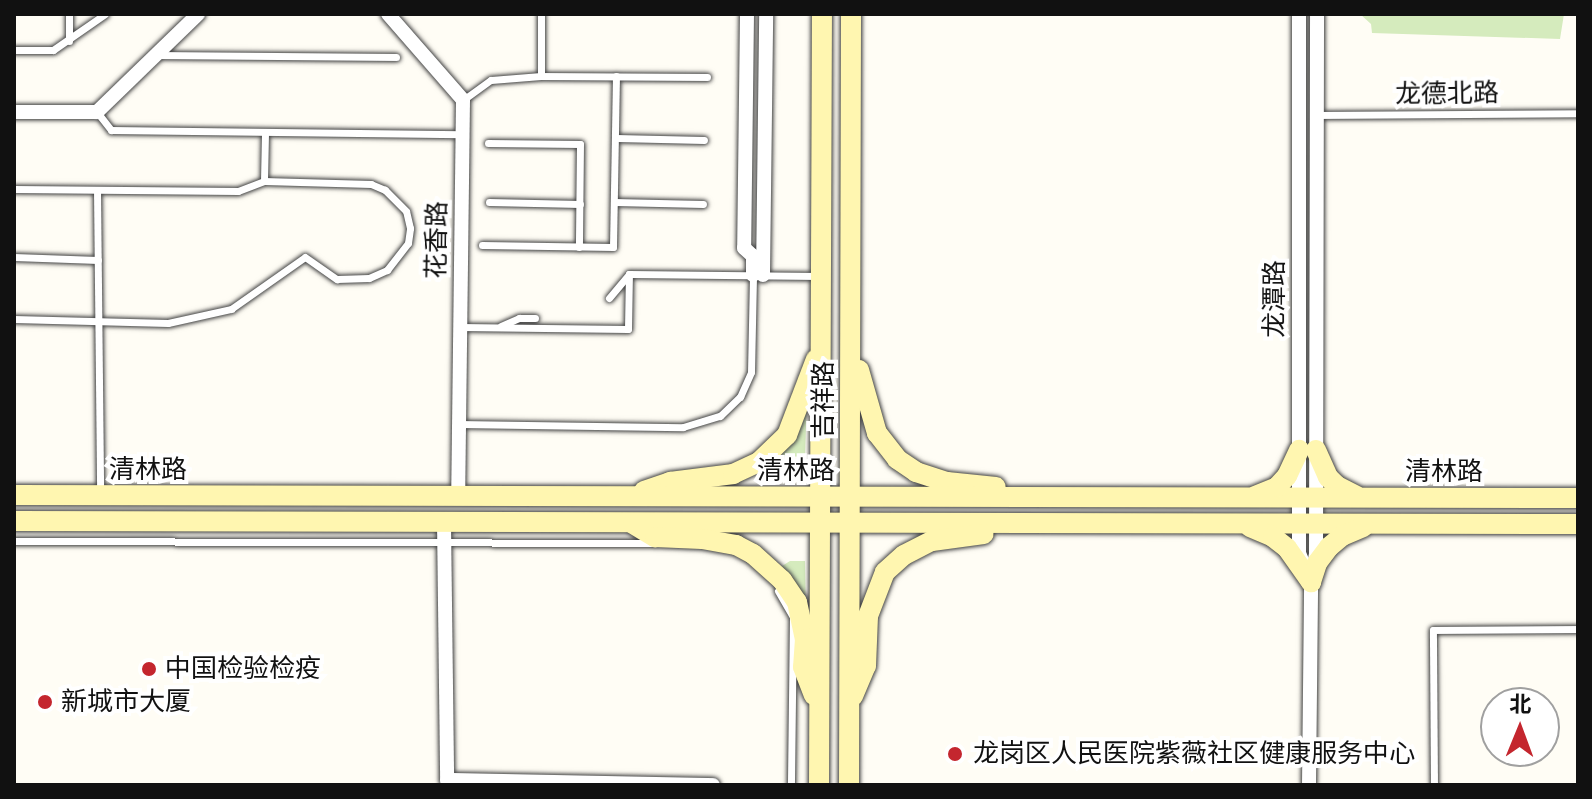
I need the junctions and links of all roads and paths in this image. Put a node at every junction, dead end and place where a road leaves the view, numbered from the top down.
1 (69, 14) edge
2 (105, 14) edge
3 (198, 14) edge
4 (388, 14) edge
5 (541, 14) edge
6 (747, 14) edge
7 (766, 14) edge
8 (822, 14) edge
9 (851, 14) edge
10 (1299, 14) edge
11 (1317, 14) edge
12 (69, 41) junction
13 (14, 50) edge
14 (156, 55) junction
15 (396, 57) dead end
16 (541, 76) junction
17 (616, 76) junction
18 (707, 77) dead end
19 (463, 100) junction
20 (14, 112) edge
21 (97, 112) junction
22 (1578, 113) edge
23 (1317, 115) junction
24 (265, 132) junction
25 (463, 134) junction
26 (615, 138) junction
27 (704, 140) dead end
28 (488, 143) dead end
29 (264, 181) junction
30 (14, 189) edge
31 (97, 190) junction
32 (489, 202) dead end
33 (614, 202) junction
34 (580, 204) junction
35 (703, 204) dead end
36 (482, 245) dead end
37 (579, 247) junction
38 (14, 257) edge
39 (98, 260) junction
40 (629, 274) junction
41 (758, 275) junction
42 (821, 276) junction
43 (609, 298) dead end
44 (535, 318) dead end
45 (14, 319) edge
46 (98, 323) junction
47 (460, 327) junction
48 (499, 327) junction
49 (821, 347) junction
50 (850, 347) junction
51 (458, 424) junction
52 (1308, 450) junction
53 (14, 495) edge
54 (101, 496) junction
55 (458, 496) junction
56 (583, 497) junction
57 (633, 497) junction
58 (820, 497) junction
59 (851, 497) junction
60 (1249, 498) junction
61 (1308, 498) junction
62 (1365, 498) junction
63 (1578, 498) edge
64 (1030, 499) junction
65 (14, 521) edge
66 (540, 522) junction
67 (631, 522) junction
68 (820, 523) junction
69 (851, 523) junction
70 (1030, 523) junction
71 (1235, 524) junction
72 (1307, 524) junction
73 (1379, 524) junction
74 (1578, 524) edge
75 (444, 532) junction
76 (14, 541) edge
77 (1311, 582) junction
78 (1578, 629) edge
79 (849, 703) junction
80 (819, 706) junction
81 (713, 785) edge
82 (791, 785) edge
83 (819, 785) edge
84 (849, 785) edge
85 (1309, 785) edge
86 (1434, 785) edge

1 - 12 lane
2 - 12 lane
3 - 14 street
4 - 19 street
5 - 16 lane
6 - 41 street
7 - 41 street
8 - 42 main road, 吉祥路
9 - 50 main road, 吉祥路
10 - 52 street, 龙潭路
11 - 23 street, 龙潭路
12 - 13 lane
14 - 15 lane
14 - 21 street
16 - 17 lane
16 - 19 lane
17 - 18 lane
17 - 26 lane
19 - 25 street, 花香路
20 - 21 street
21 - 24 lane
22 - 23 lane, 龙德北路
23 - 52 street, 龙潭路
24 - 25 lane
24 - 29 lane
25 - 47 street, 花香路
26 - 27 lane
26 - 33 lane
28 - 34 lane
29 - 31 lane
29 - 46 lane
30 - 31 lane
31 - 39 lane
32 - 34 lane
33 - 35 lane
33 - 37 lane
34 - 37 lane
36 - 37 lane
38 - 39 lane
39 - 46 lane
40 - 41 lane
40 - 43 lane
40 - 48 lane
41 - 42 lane
41 - 51 lane
42 - 49 main road, 吉祥路
44 - 48 lane
45 - 46 lane
46 - 54 lane
47 - 48 lane
47 - 51 street, 花香路
49 - 57 main road
49 - 58 main road, 吉祥路
50 - 59 main road, 吉祥路
50 - 64 main road
51 - 55 street, 花香路
52 - 60 main road
52 - 61 street, 龙潭路
52 - 62 main road
53 - 54 main road, 清林路
54 - 55 main road, 清林路
55 - 56 main road, 清林路
56 - 57 main road, 清林路
56 - 66 main road
57 - 58 main road, 清林路
58 - 59 main road, 清林路
58 - 68 main road, 吉祥路
59 - 64 main road, 清林路
59 - 69 main road, 吉祥路
60 - 61 main road, 清林路
60 - 64 main road, 清林路
61 - 62 main road, 清林路
61 - 72 street, 龙潭路
62 - 63 main road, 清林路
65 - 75 main road, 清林路
66 - 67 main road, 清林路
66 - 75 main road, 清林路
67 - 68 main road, 清林路
67 - 80 main road
68 - 69 main road, 清林路
68 - 80 main road, 吉祥路
69 - 70 main road, 清林路
69 - 79 main road, 吉祥路
70 - 71 main road, 清林路
70 - 79 main road
71 - 72 main road, 清林路
71 - 77 main road
72 - 73 main road, 清林路
72 - 77 street, 龙潭路
73 - 74 main road, 清林路
73 - 77 main road
75 - 76 lane
75 - 81 street
75 - 82 lane
77 - 85 street, 龙潭路
78 - 86 lane
79 - 84 main road, 吉祥路
80 - 83 main road, 吉祥路

